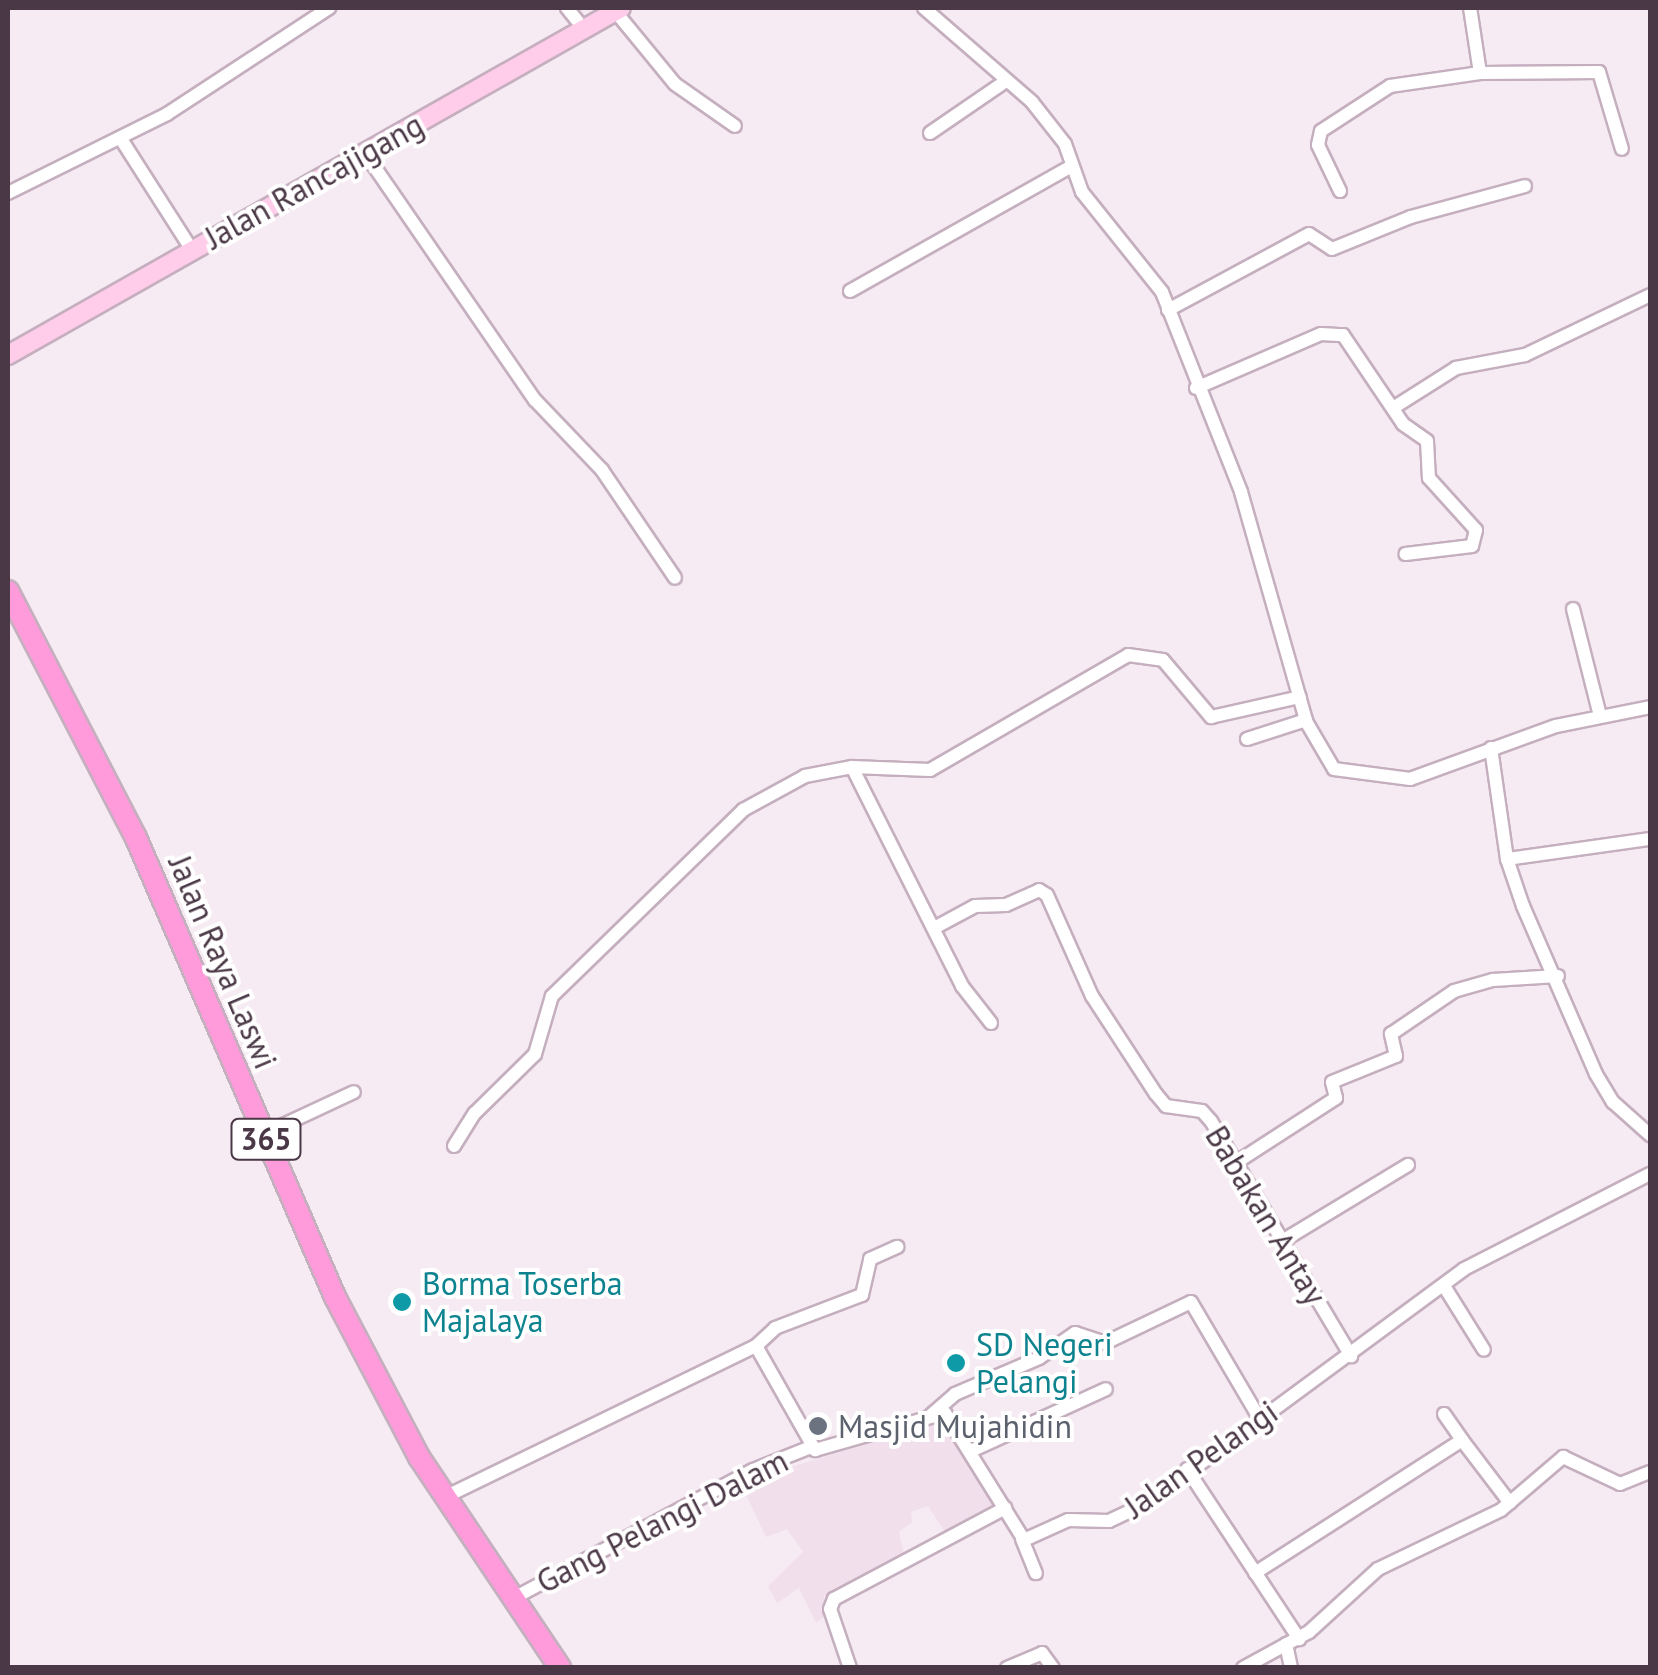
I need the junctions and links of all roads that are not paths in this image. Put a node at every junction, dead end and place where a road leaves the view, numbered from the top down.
1 (329, 8) edge
2 (566, 8) edge
3 (924, 8) edge
4 (1470, 8) edge
5 (618, 9) edge
6 (583, 28) junction
7 (1480, 72) junction
8 (1006, 81) junction
9 (735, 126) dead end
10 (930, 133) dead end
11 (121, 139) junction
12 (1622, 148) dead end
13 (364, 153) junction
14 (1072, 166) junction
15 (1526, 186) dead end
16 (1340, 190) dead end
17 (8, 193) edge
18 (192, 250) junction
19 (850, 291) dead end
20 (1650, 294) edge
21 (1168, 310) junction
22 (8, 355) edge
23 (1196, 388) junction
24 (1393, 408) junction
25 (1405, 554) dead end
26 (674, 578) dead end
27 (8, 592) edge
28 (1574, 609) dead end
29 (1300, 697) junction
30 (1650, 707) edge
31 (1600, 716) junction
32 (1306, 720) junction
33 (1246, 738) dead end
34 (1491, 748) junction
35 (852, 766) junction
36 (1650, 839) edge
37 (1507, 859) junction
38 (936, 927) junction
39 (1558, 976) junction
40 (990, 1023) dead end
41 (354, 1092) dead end
42 (264, 1134) junction
43 (1650, 1135) edge
44 (454, 1146) dead end
45 (1237, 1162) junction
46 (1408, 1164) dead end
47 (1650, 1174) edge
48 (1284, 1240) junction
49 (896, 1247) dead end
50 (1444, 1286) junction
51 (756, 1346) junction
52 (1484, 1350) dead end
53 (1350, 1356) junction
54 (1106, 1389) dead end
55 (1444, 1414) dead end
56 (931, 1415) junction
57 (1260, 1419) junction
58 (1462, 1440) junction
59 (812, 1447) junction
60 (973, 1450) junction
61 (1187, 1468) junction
62 (1650, 1472) edge
63 (447, 1496) junction
64 (1510, 1503) junction
65 (1005, 1508) junction
66 (1022, 1538) junction
67 (1255, 1573) junction
68 (1036, 1574) dead end
69 (514, 1598) junction
70 (1293, 1641) junction
71 (560, 1668) edge
72 (850, 1668) edge
73 (1008, 1668) edge
74 (1052, 1668) edge
75 (1244, 1668) edge
76 (1291, 1668) edge

1 - 11 street
2 - 6 street
3 - 8 street
4 - 7 street
5 - 6 main road, Jalan Rancajigang
5 - 9 street
6 - 13 main road, Jalan Rancajigang
7 - 12 street
7 - 16 street
8 - 10 street
8 - 14 street
11 - 17 street
11 - 18 street
13 - 18 main road, Jalan Rancajigang
13 - 26 street
14 - 19 street
14 - 21 street
15 - 21 street
18 - 22 main road, Jalan Rancajigang
20 - 24 street
21 - 23 street
23 - 24 street
23 - 29 street
24 - 25 street
27 - 42 main road, Jalan Raya Laswi / 365
28 - 31 street
29 - 32 street
29 - 35 street
30 - 31 street
31 - 34 street
32 - 33 street
32 - 34 street
34 - 37 street
35 - 38 street
35 - 44 street
36 - 37 street
37 - 39 street
38 - 40 street
38 - 45 street, Babakan Antay
39 - 43 street
39 - 45 street
41 - 42 street
42 - 63 main road, Jalan Raya Laswi / 365
45 - 48 street, Babakan Antay
46 - 48 street
47 - 50 street, Jalan Pelangi
48 - 53 street, Babakan Antay
49 - 51 street
50 - 52 street
50 - 53 street, Jalan Pelangi
51 - 59 street
51 - 63 street
53 - 57 street, Jalan Pelangi
54 - 60 street
55 - 58 street
56 - 57 street
56 - 59 street
56 - 60 street
57 - 61 street, Jalan Pelangi
58 - 64 street
58 - 67 street
59 - 69 street, Gang Pelangi Dalam
60 - 65 street
61 - 66 street, Jalan Pelangi
61 - 67 street
62 - 64 street
63 - 69 main road, Jalan Raya Laswi / 365
64 - 70 street
65 - 66 street
65 - 72 street
66 - 68 street
67 - 70 street
69 - 71 main road, Jalan Raya Laswi / 365
70 - 75 street
70 - 76 street
73 - 74 street

